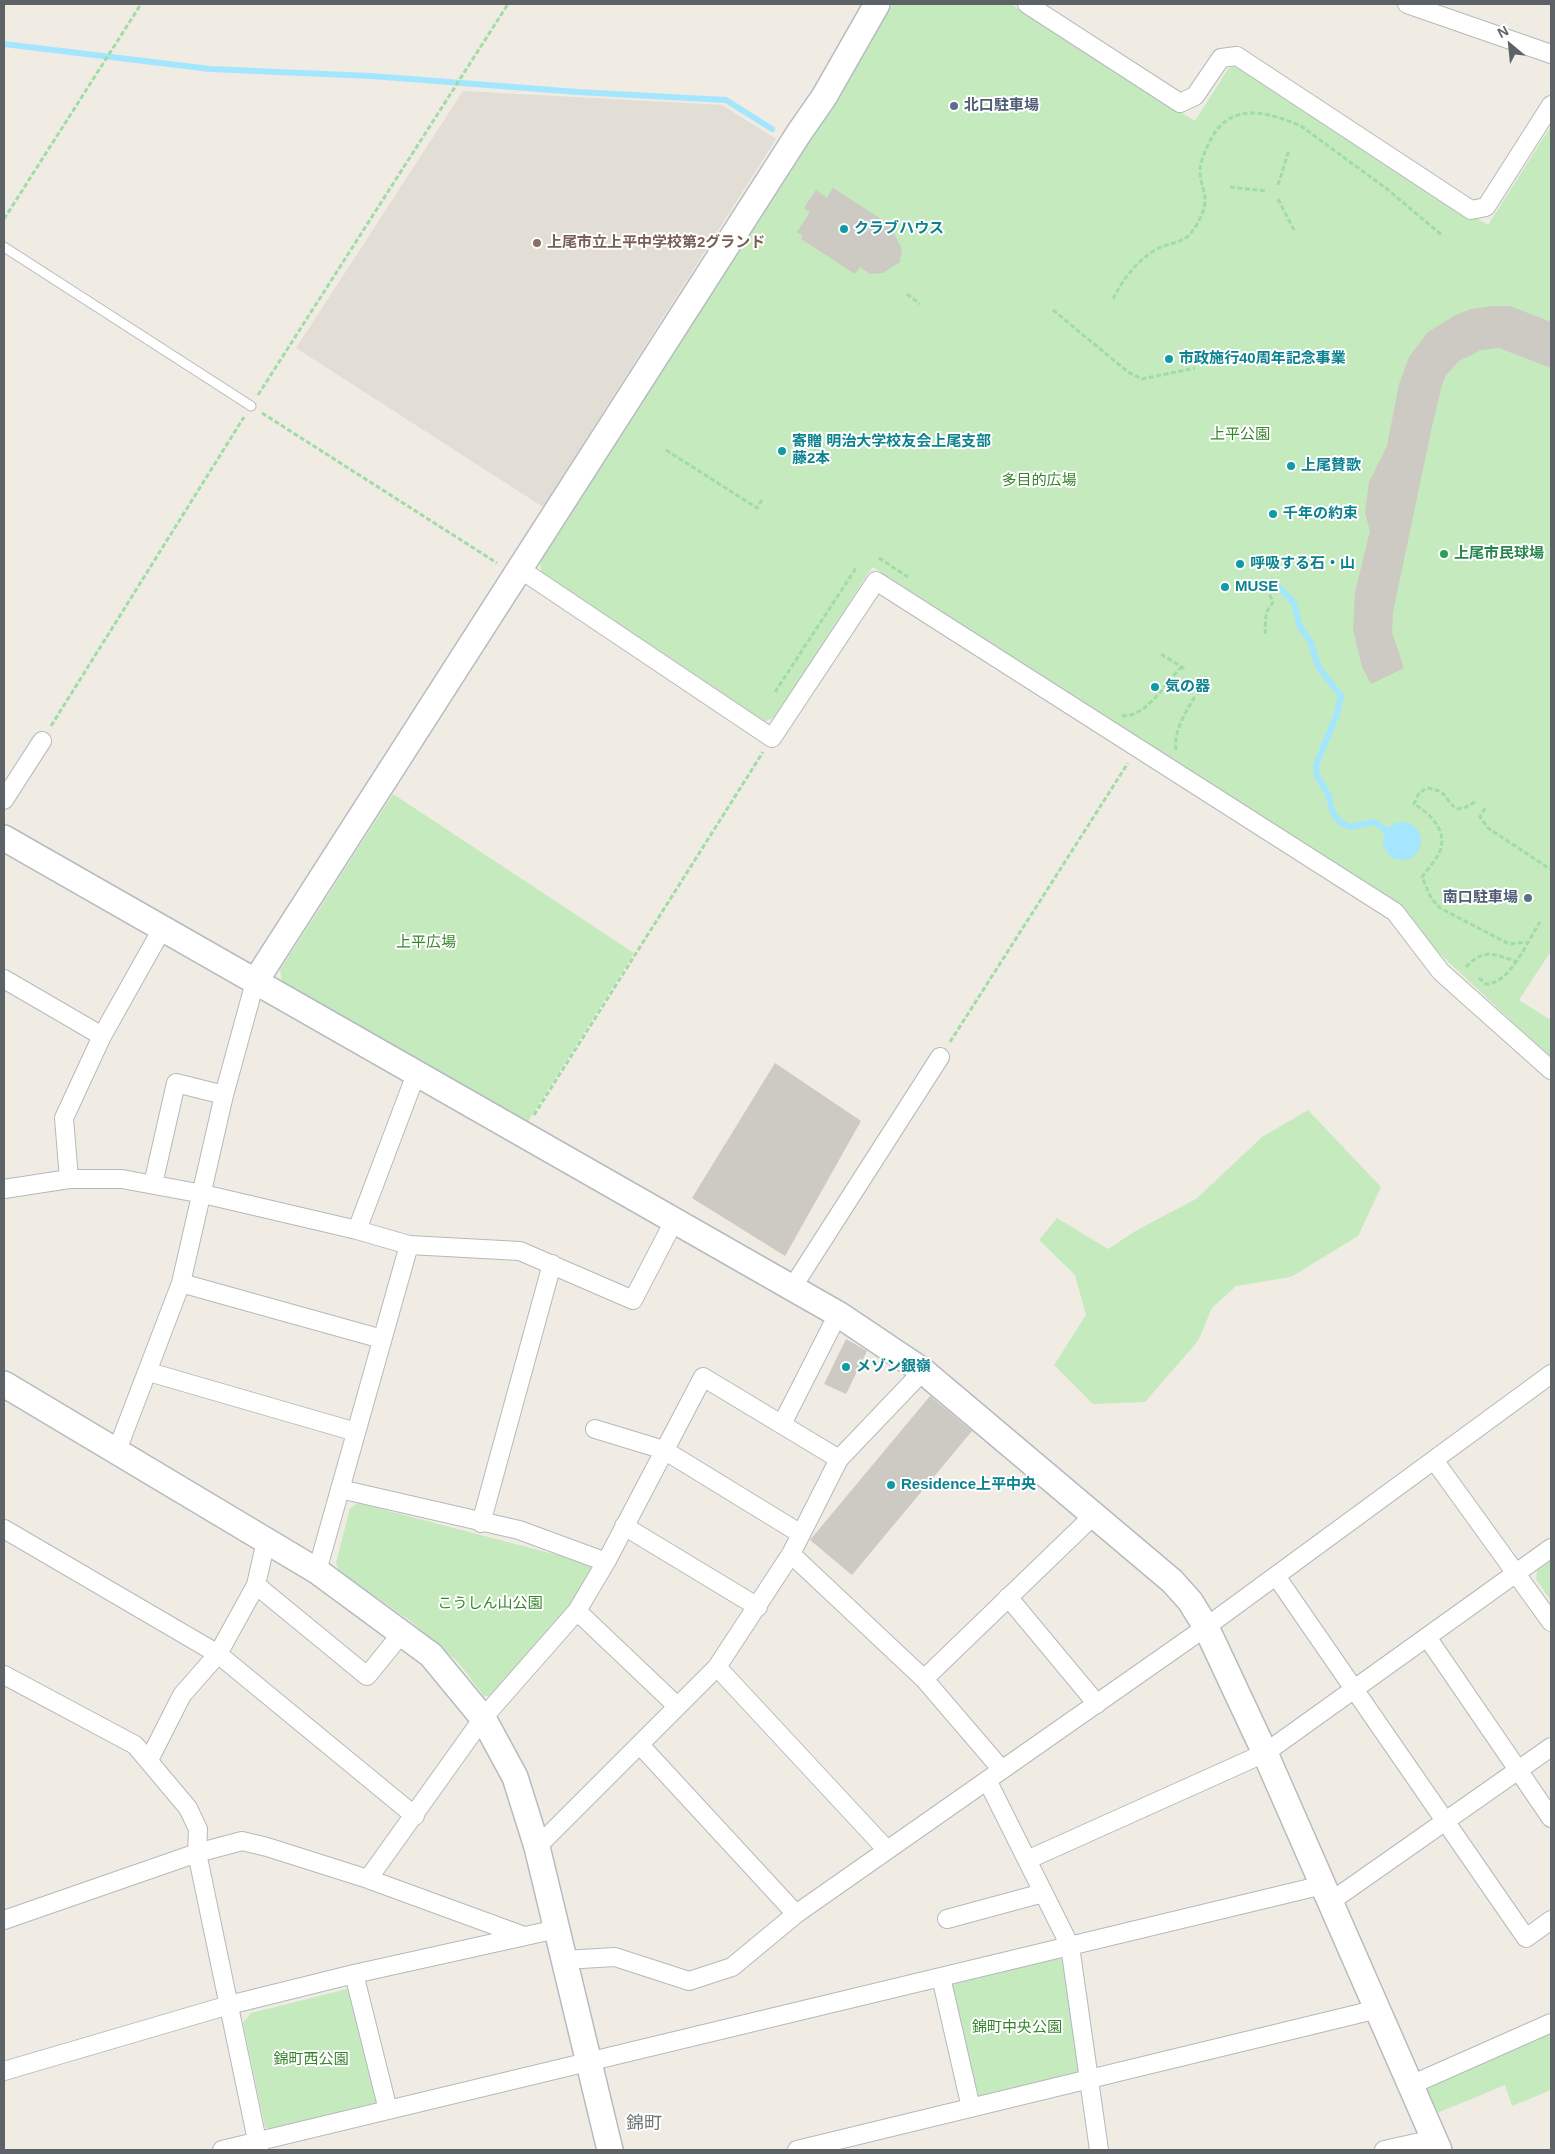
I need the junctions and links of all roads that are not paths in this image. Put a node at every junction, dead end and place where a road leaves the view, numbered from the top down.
1 (877, 4) edge
2 (1027, 4) edge
3 (1407, 4) edge
4 (1551, 54) edge
5 (1551, 105) edge
6 (4, 247) edge
7 (251, 406) road end
8 (518, 572) junction
9 (42, 741) road end
10 (4, 800) edge
11 (4, 838) edge
12 (162, 930) junction
13 (4, 979) edge
14 (254, 982) junction
15 (102, 1036) junction
16 (940, 1057) road end
17 (1551, 1070) edge
18 (416, 1074) junction
19 (224, 1095) junction
20 (69, 1179) junction
21 (153, 1184) junction
22 (4, 1189) edge
23 (203, 1194) junction
24 (674, 1222) junction
25 (357, 1230) junction
26 (408, 1245) junction
27 (552, 1264) junction
28 (181, 1283) junction
29 (792, 1288) junction
30 (838, 1314) junction
31 (382, 1339) junction
32 (923, 1371) junction
33 (149, 1372) junction
34 (1551, 1374) edge
35 (4, 1384) edge
36 (782, 1424) junction
37 (595, 1429) dead end
38 (356, 1432) junction
39 (664, 1450) junction
40 (116, 1453) junction
41 (839, 1459) junction
42 (1434, 1460) junction
43 (340, 1489) junction
44 (1094, 1515) junction
45 (482, 1523) junction
46 (624, 1526) junction
47 (4, 1530) edge
48 (801, 1534) junction
49 (266, 1541) junction
50 (1551, 1548) edge
51 (791, 1554) junction
52 (606, 1562) junction
53 (318, 1571) junction
54 (1516, 1573) junction
55 (1276, 1576) junction
56 (256, 1586) junction
57 (1008, 1597) junction
58 (758, 1607) junction
59 (577, 1611) junction
60 (1551, 1622) edge
61 (1206, 1627) junction
62 (402, 1634) junction
63 (1427, 1637) junction
64 (218, 1654) junction
65 (717, 1667) junction
66 (4, 1675) edge
67 (924, 1679) junction
68 (1354, 1689) junction
69 (1097, 1704) junction
70 (677, 1706) junction
71 (483, 1718) junction
72 (640, 1745) junction
73 (1551, 1748) edge
74 (1265, 1753) junction
75 (149, 1760) junction
76 (1002, 1770) junction
77 (1519, 1770) junction
78 (987, 1780) junction
79 (415, 1816) junction
80 (1551, 1818) edge
81 (1445, 1822) junction
82 (537, 1847) junction
83 (887, 1850) junction
84 (197, 1853) junction
85 (1027, 1860) junction
86 (368, 1879) junction
87 (1043, 1893) junction
88 (1327, 1893) junction
89 (796, 1914) junction
90 (947, 1919) dead end
91 (4, 1920) edge
92 (1551, 1920) edge
93 (557, 1929) junction
94 (524, 1936) junction
95 (1070, 1946) junction
96 (564, 1960) junction
97 (354, 1974) junction
98 (941, 1977) junction
99 (229, 2005) junction
100 (1378, 2009) junction
101 (1551, 2023) edge
102 (589, 2062) junction
103 (4, 2071) edge
104 (1089, 2080) junction
105 (1411, 2085) junction
106 (971, 2108) junction
107 (388, 2110) junction
108 (258, 2145) edge
109 (1436, 2145) edge
110 (222, 2150) edge
111 (610, 2150) edge
112 (797, 2150) edge
113 (1099, 2150) edge
114 (1384, 2150) edge

1 - 8 street
2 - 5 street
3 - 4 street
6 - 7 lane
8 - 14 street
8 - 17 street
9 - 10 street
11 - 12 street
12 - 14 street
12 - 15 street
13 - 15 street
14 - 18 street
14 - 19 street
15 - 20 street
16 - 29 street
18 - 24 street
18 - 25 street
19 - 21 street
19 - 23 street
20 - 21 street
20 - 22 street
21 - 23 street
23 - 25 street
23 - 28 street
24 - 27 street
24 - 29 street
25 - 26 street
26 - 27 street
26 - 31 street
27 - 45 street
28 - 31 street
28 - 33 street
29 - 30 street
30 - 32 street
30 - 36 street
31 - 38 street
32 - 41 street
32 - 44 street
33 - 38 street
33 - 40 street
34 - 42 street
35 - 40 street
36 - 39 street
36 - 41 street
37 - 39 street
38 - 43 street
39 - 46 street
39 - 48 street
40 - 49 street
41 - 48 street
42 - 54 street
42 - 55 street
43 - 45 street
43 - 53 street
44 - 57 street
44 - 61 street
45 - 52 street
46 - 52 street
46 - 58 street
47 - 64 street
48 - 51 street
49 - 53 street
49 - 56 street
50 - 54 street
51 - 58 street
51 - 67 street
52 - 59 street
53 - 62 street
54 - 60 street
54 - 63 street
55 - 61 street
55 - 68 street
56 - 62 street
56 - 64 street
57 - 67 street
57 - 69 street
58 - 65 street
59 - 70 street
59 - 71 street
61 - 69 street
61 - 74 street
62 - 71 street
63 - 68 street
63 - 77 street
64 - 75 street
64 - 79 street
65 - 70 street
65 - 83 street
66 - 75 street
67 - 76 street
68 - 74 street
68 - 81 street
69 - 76 street
70 - 72 street
71 - 79 street
71 - 82 street
72 - 82 street
72 - 89 street
73 - 77 street
74 - 85 street
74 - 88 street
75 - 84 street
76 - 78 street
77 - 80 street
77 - 81 street
78 - 83 street
78 - 85 street
79 - 86 street
81 - 88 street
81 - 92 street
82 - 93 street
83 - 89 street
84 - 86 street
84 - 91 street
84 - 99 street
85 - 87 street
86 - 94 street
87 - 90 street
87 - 95 street
88 - 95 street
88 - 100 street
89 - 96 street
93 - 94 street
93 - 96 street
94 - 97 street
95 - 98 street
95 - 104 street
96 - 102 street
97 - 99 street
97 - 107 street
98 - 102 street
98 - 106 street
99 - 103 street
99 - 108 street
100 - 104 street
100 - 105 street
101 - 105 street
102 - 107 street
102 - 111 street
104 - 106 street
104 - 113 street
105 - 109 street
106 - 112 street
107 - 108 street
108 - 110 street
109 - 114 street

